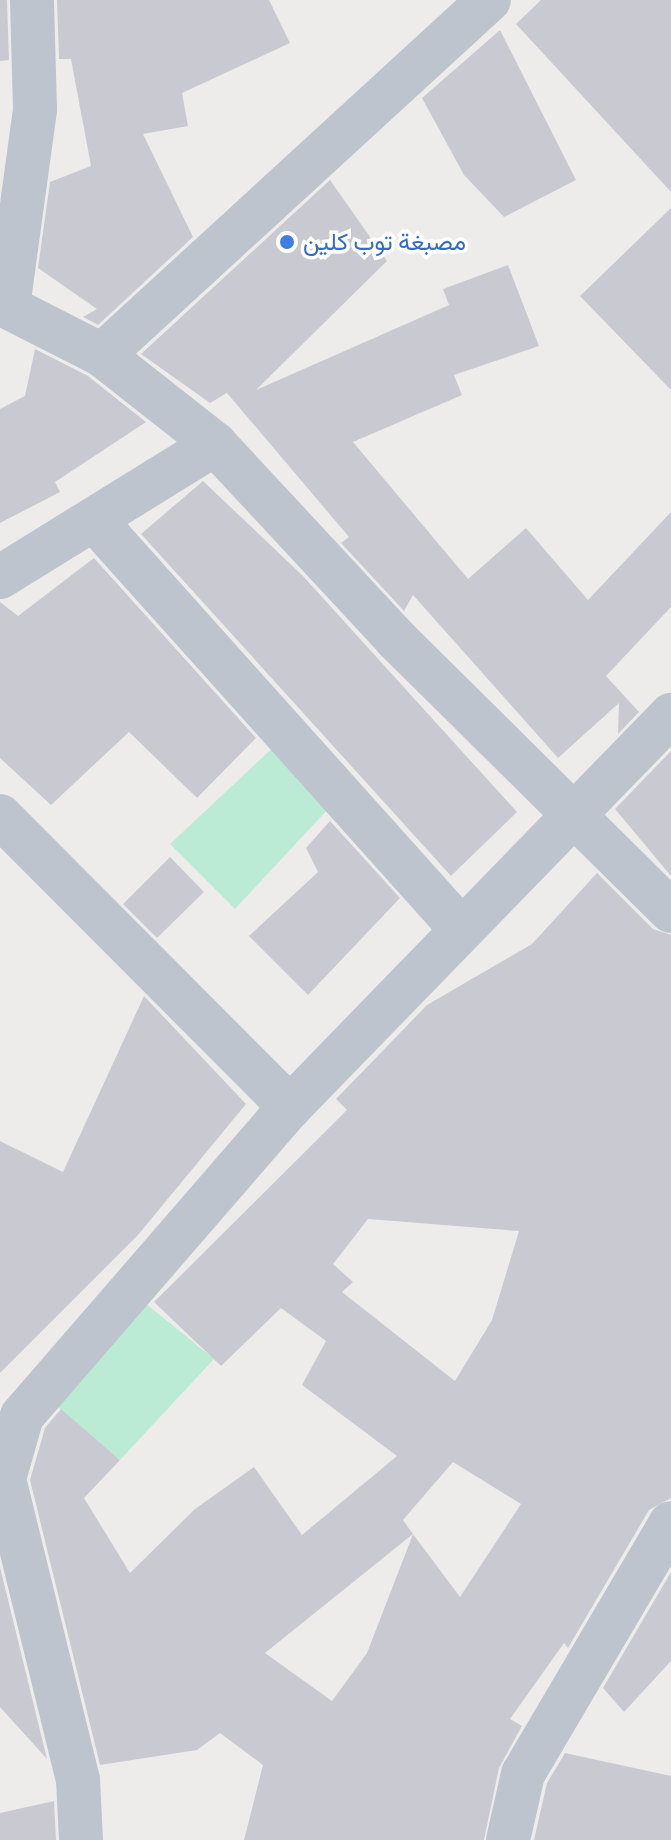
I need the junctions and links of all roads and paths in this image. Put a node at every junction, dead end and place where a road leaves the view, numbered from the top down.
1 (32, 0) edge
2 (489, 0) edge
3 (17, 70) edge
4 (4, 305) edge
5 (102, 355) junction
6 (215, 444) junction
7 (97, 523) junction
8 (0, 577) edge
9 (671, 715) edge
10 (0, 816) edge
11 (572, 819) junction
12 (671, 911) edge
13 (461, 929) junction
14 (290, 1107) junction
15 (11, 1406) edge
16 (3, 1490) edge
17 (671, 1523) edge
18 (81, 1840) edge
19 (508, 1840) edge

1 - 3 street
2 - 5 street
3 - 4 street
4 - 5 street
5 - 6 street
6 - 7 street
6 - 11 street
7 - 8 street
7 - 13 street
9 - 11 street
10 - 14 street
11 - 12 street
11 - 13 street
13 - 14 street
14 - 15 street
15 - 16 street
16 - 18 street
17 - 19 street

